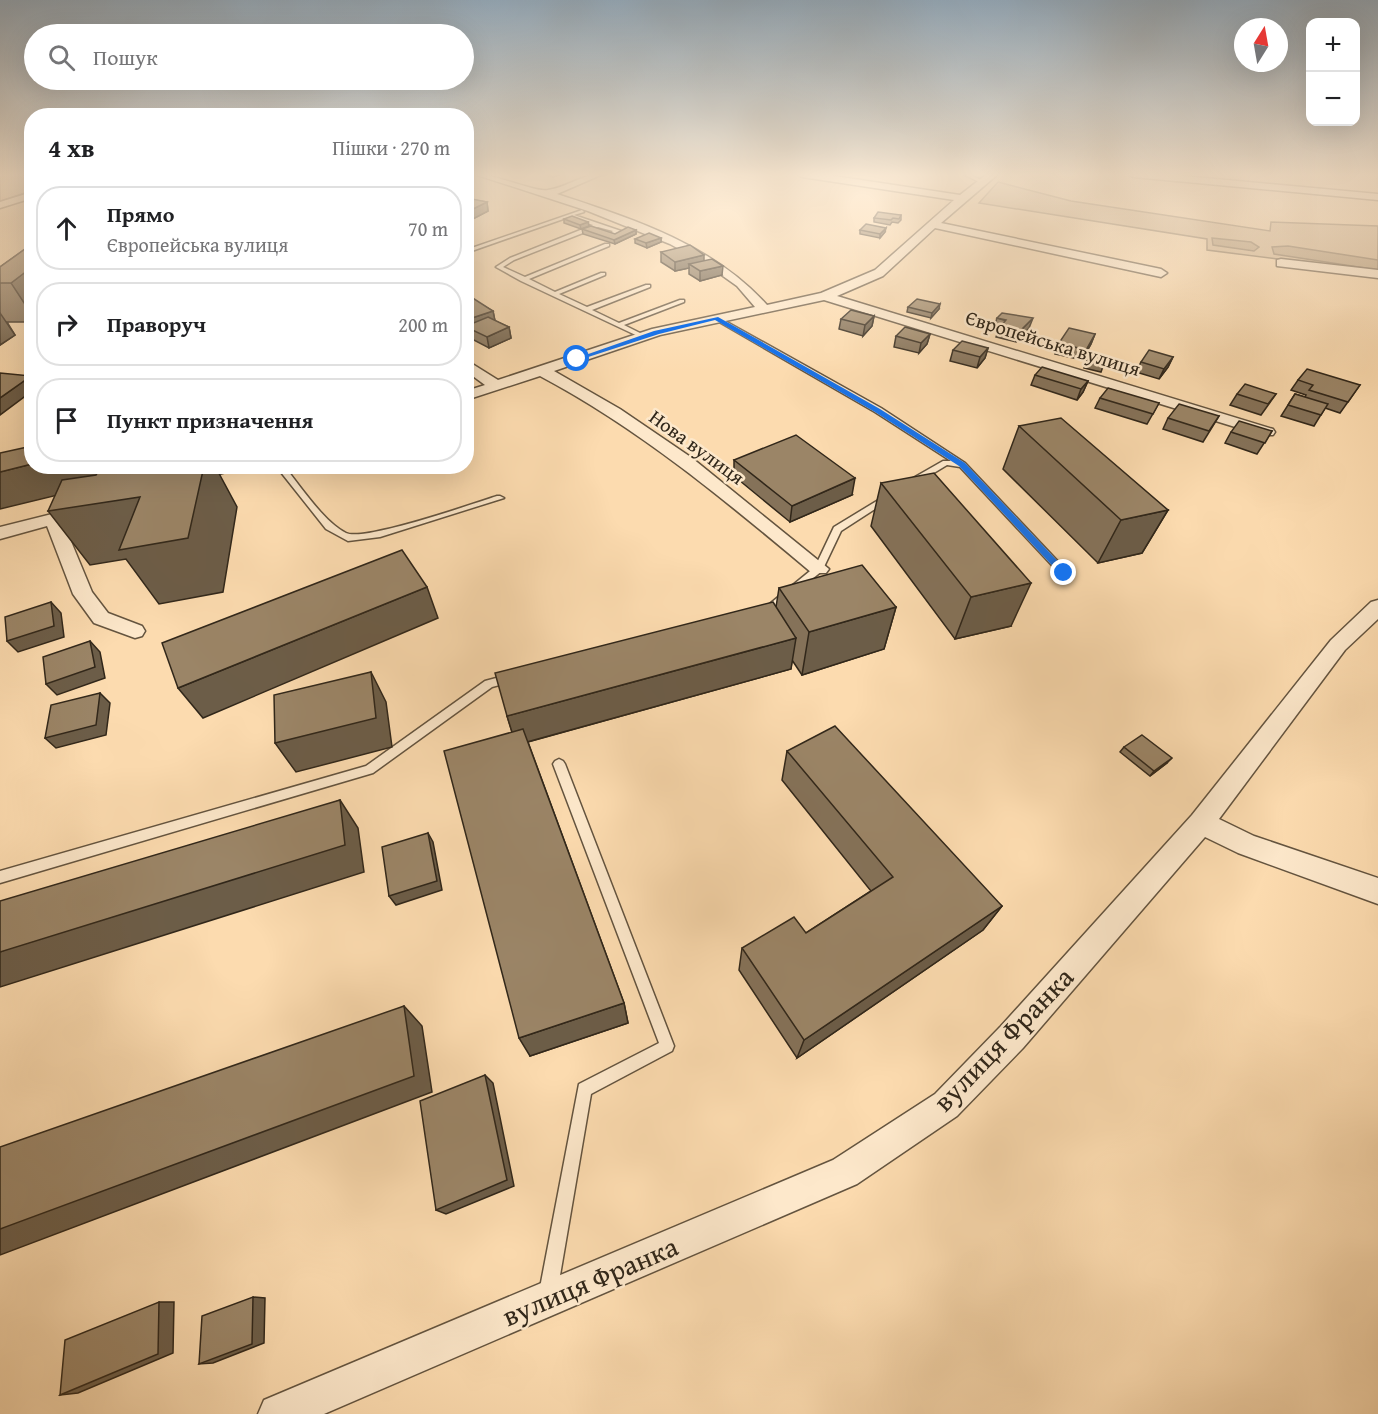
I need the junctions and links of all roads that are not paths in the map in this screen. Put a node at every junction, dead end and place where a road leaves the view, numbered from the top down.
1 (499, 240) edge
2 (560, 240) edge
3 (668, 240) edge
4 (917, 240) edge
5 (1005, 240) edge
6 (607, 245) edge
7 (474, 249) edge
8 (1281, 263) dead end
9 (1161, 273) dead end
10 (603, 274) dead end
11 (1378, 274) edge
12 (523, 280) junction
13 (648, 286) dead end
14 (554, 294) junction
15 (825, 296) junction
16 (682, 301) dead end
17 (763, 308) junction
18 (588, 309) junction
19 (716, 318) junction
20 (619, 325) junction
21 (644, 337) junction
22 (474, 370) edge
23 (542, 371) junction
24 (497, 386) junction
25 (474, 393) edge
26 (1269, 433) edge
27 (962, 465) junction
28 (201, 474) edge
29 (286, 474) edge
30 (167, 485) edge
31 (902, 489) edge
32 (893, 494) edge
33 (500, 498) dead end
34 (105, 504) edge
35 (53, 520) junction
36 (0, 533) edge
37 (819, 569) junction
38 (1064, 573) dead end
39 (1378, 607) edge
40 (752, 616) edge
41 (135, 631) dead end
42 (524, 675) edge
43 (559, 764) dead end
44 (1202, 823) junction
45 (0, 877) edge
46 (1378, 891) edge
47 (547, 1300) junction
48 (278, 1414) edge

1 - 7 lane
2 - 12 lane
3 - 17 street
4 - 15 street, Європейська вулиця
5 - 9 street
6 - 12 lane
8 - 11 street
10 - 14 lane
12 - 14 lane
13 - 18 lane
14 - 18 lane
15 - 17 street, Європейська вулиця
15 - 26 street, Європейська вулиця
16 - 20 lane
17 - 19 street, Європейська вулиця
18 - 20 lane
19 - 21 street, Європейська вулиця
19 - 27 lane
20 - 21 lane
21 - 23 street, Європейська вулиця
22 - 24 street
23 - 24 street, Європейська вулиця
23 - 37 street, Нова вулиця
24 - 25 street, Європейська вулиця
27 - 31 lane
27 - 38 lane
28 - 30 street
29 - 33 lane
32 - 37 lane
34 - 35 street
35 - 36 street
35 - 41 street
37 - 40 lane
39 - 44 street, вулиця Франка
42 - 45 lane
43 - 47 lane
44 - 46 street
44 - 47 street, вулиця Франка
47 - 48 street, вулиця Франка

